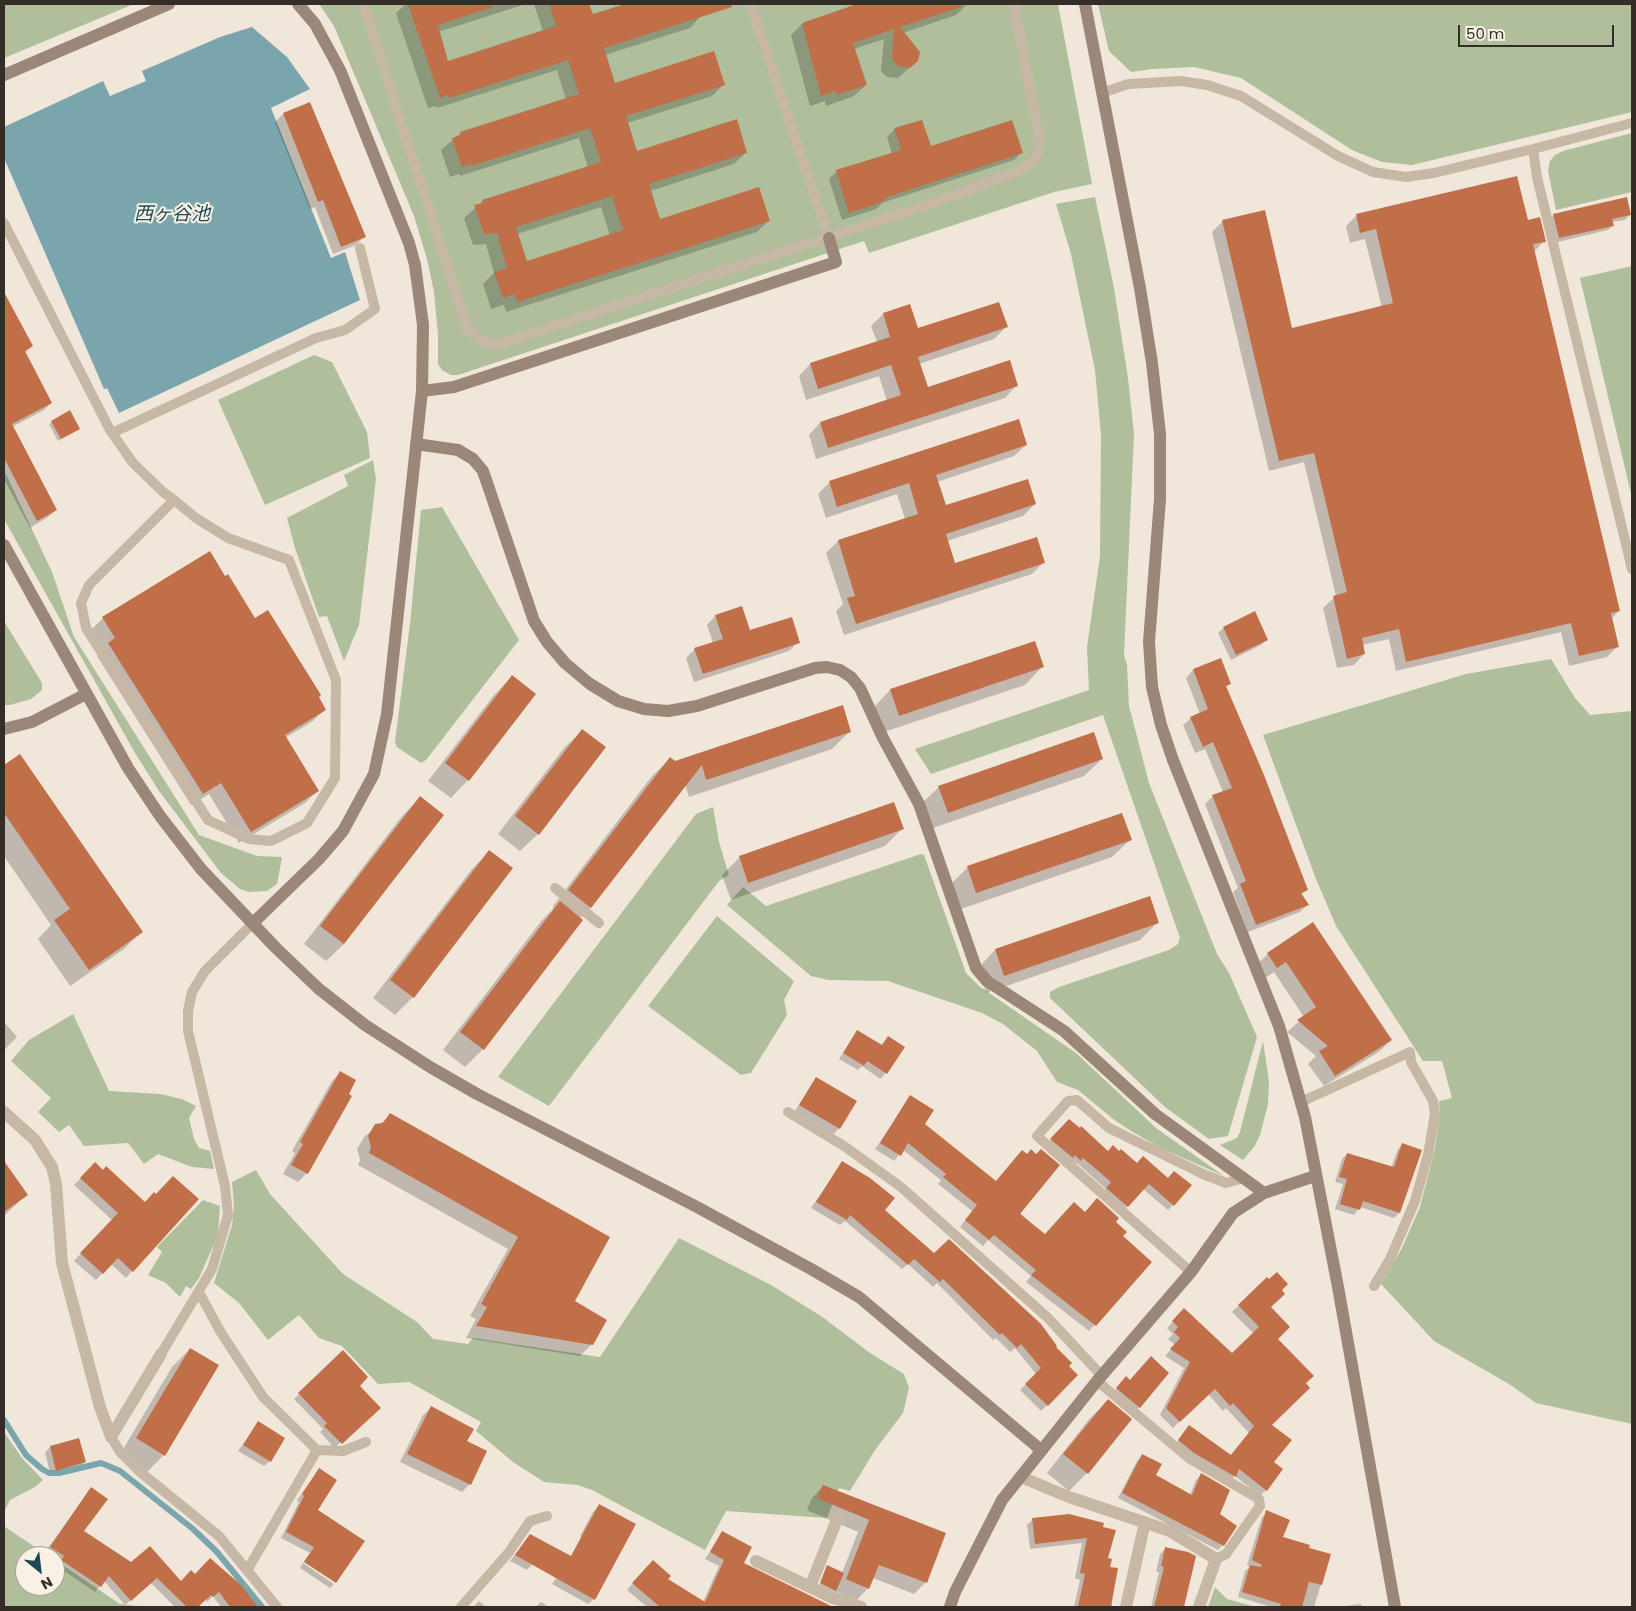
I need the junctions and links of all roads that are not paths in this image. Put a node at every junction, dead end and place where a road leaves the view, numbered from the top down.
1 (169, 4) edge
2 (298, 4) edge
3 (363, 4) edge
4 (750, 4) edge
5 (1014, 4) edge
6 (1085, 4) edge
7 (4, 75) edge
8 (1102, 93) junction
9 (1632, 123) edge
10 (1533, 149) junction
11 (4, 223) edge
12 (829, 238) junction
13 (360, 248) dead end
14 (422, 391) junction
15 (112, 432) junction
16 (416, 444) junction
17 (174, 500) junction
18 (4, 545) edge
19 (1632, 569) edge
20 (86, 694) junction
21 (4, 729) edge
22 (555, 888) dead end
23 (253, 923) junction
24 (599, 923) dead end
25 (1301, 1102) junction
26 (4, 1112) edge
27 (788, 1112) dead end
28 (1316, 1176) junction
29 (1243, 1178) junction
30 (1264, 1194) junction
31 (1191, 1272) junction
32 (1374, 1286) dead end
33 (199, 1292) junction
34 (161, 1354) joint
35 (1099, 1378) junction
36 (111, 1437) junction
37 (366, 1442) dead end
38 (317, 1450) junction
39 (1041, 1450) junction
40 (1021, 1477) junction
41 (547, 1516) dead end
42 (838, 1517) dead end
43 (1145, 1522) junction
44 (1216, 1559) junction
45 (756, 1561) dead end
46 (248, 1569) junction
47 (810, 1587) junction
48 (276, 1607) edge
49 (461, 1607) edge
50 (861, 1607) edge
51 (950, 1607) edge
52 (1126, 1607) edge
53 (1199, 1607) edge
54 (1395, 1607) edge

1 - 7 street
2 - 14 street
3 - 12 lane
4 - 12 lane
5 - 12 lane
6 - 8 street
8 - 10 lane
8 - 25 street
9 - 10 lane
10 - 19 lane
11 - 15 lane
12 - 14 street
13 - 15 lane
14 - 16 street
15 - 17 lane
16 - 23 street
16 - 29 street
17 - 17 lane
18 - 20 street
20 - 21 street
20 - 23 street
22 - 24 lane
23 - 33 lane
23 - 39 street
25 - 28 street
25 - 32 lane
26 - 36 street
27 - 35 lane
28 - 30 street
28 - 54 street
29 - 30 street
29 - 31 lane
30 - 31 street
31 - 35 street
33 - 34 lane
33 - 38 lane
34 - 36 street
35 - 39 street
35 - 44 lane
36 - 46 lane
37 - 38 lane
38 - 46 lane
39 - 40 street
40 - 43 street
40 - 51 street
41 - 49 lane
42 - 47 street
43 - 44 street
43 - 52 street
44 - 53 street
45 - 47 street
46 - 48 lane
47 - 50 street

